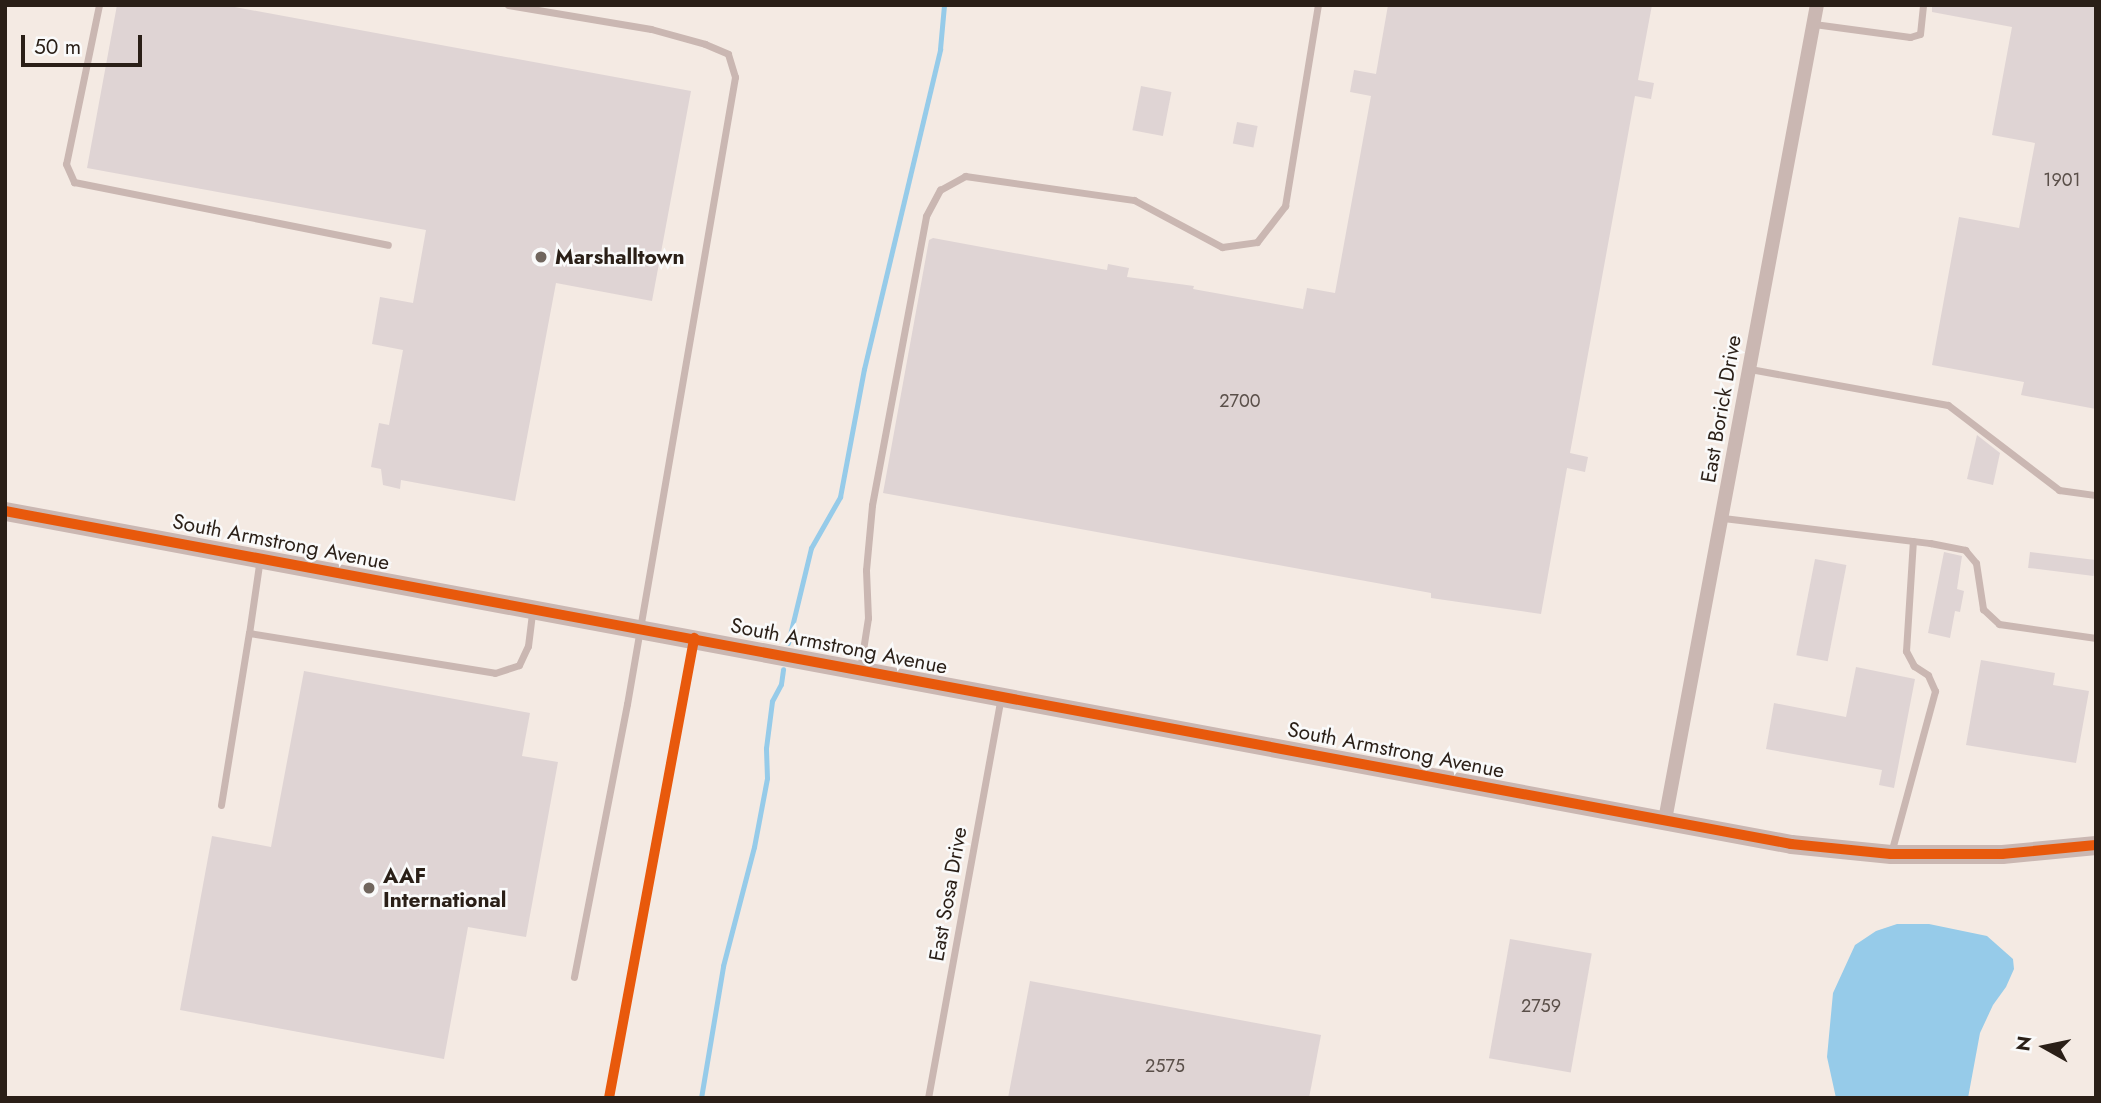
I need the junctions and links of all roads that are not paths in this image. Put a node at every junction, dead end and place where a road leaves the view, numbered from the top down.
1 (99, 5) edge
2 (508, 5) edge
3 (1318, 5) edge
4 (1817, 5) edge
5 (1923, 5) edge
6 (1814, 24) junction
7 (388, 245) dead end
8 (1750, 369) junction
9 (2096, 495) edge
10 (5, 511) edge
11 (1723, 518) junction
12 (1913, 541) junction
13 (260, 558) junction
14 (533, 608) junction
15 (640, 628) junction
16 (249, 633) junction
17 (2096, 638) edge
18 (860, 670) junction
19 (1001, 696) junction
20 (220, 805) dead end
21 (1665, 820) junction
22 (2096, 845) edge
23 (1891, 854) junction
24 (574, 977) dead end
25 (928, 1098) edge

1 - 7 lane
2 - 15 lane
3 - 18 lane
4 - 6 street, East Borick Drive
5 - 6 lane
6 - 8 street, East Borick Drive
8 - 9 lane
8 - 11 street, East Borick Drive
10 - 13 street, South Armstrong Avenue
11 - 12 lane
11 - 21 street, East Borick Drive
12 - 17 lane
12 - 23 lane
13 - 14 street, South Armstrong Avenue
13 - 16 lane
14 - 15 street, South Armstrong Avenue
14 - 16 lane
15 - 18 street, South Armstrong Avenue
15 - 24 lane
16 - 20 lane
18 - 19 street, South Armstrong Avenue
19 - 21 street, South Armstrong Avenue
19 - 25 lane, East Sosa Drive
21 - 23 street, South Armstrong Avenue
22 - 23 street, South Armstrong Avenue

